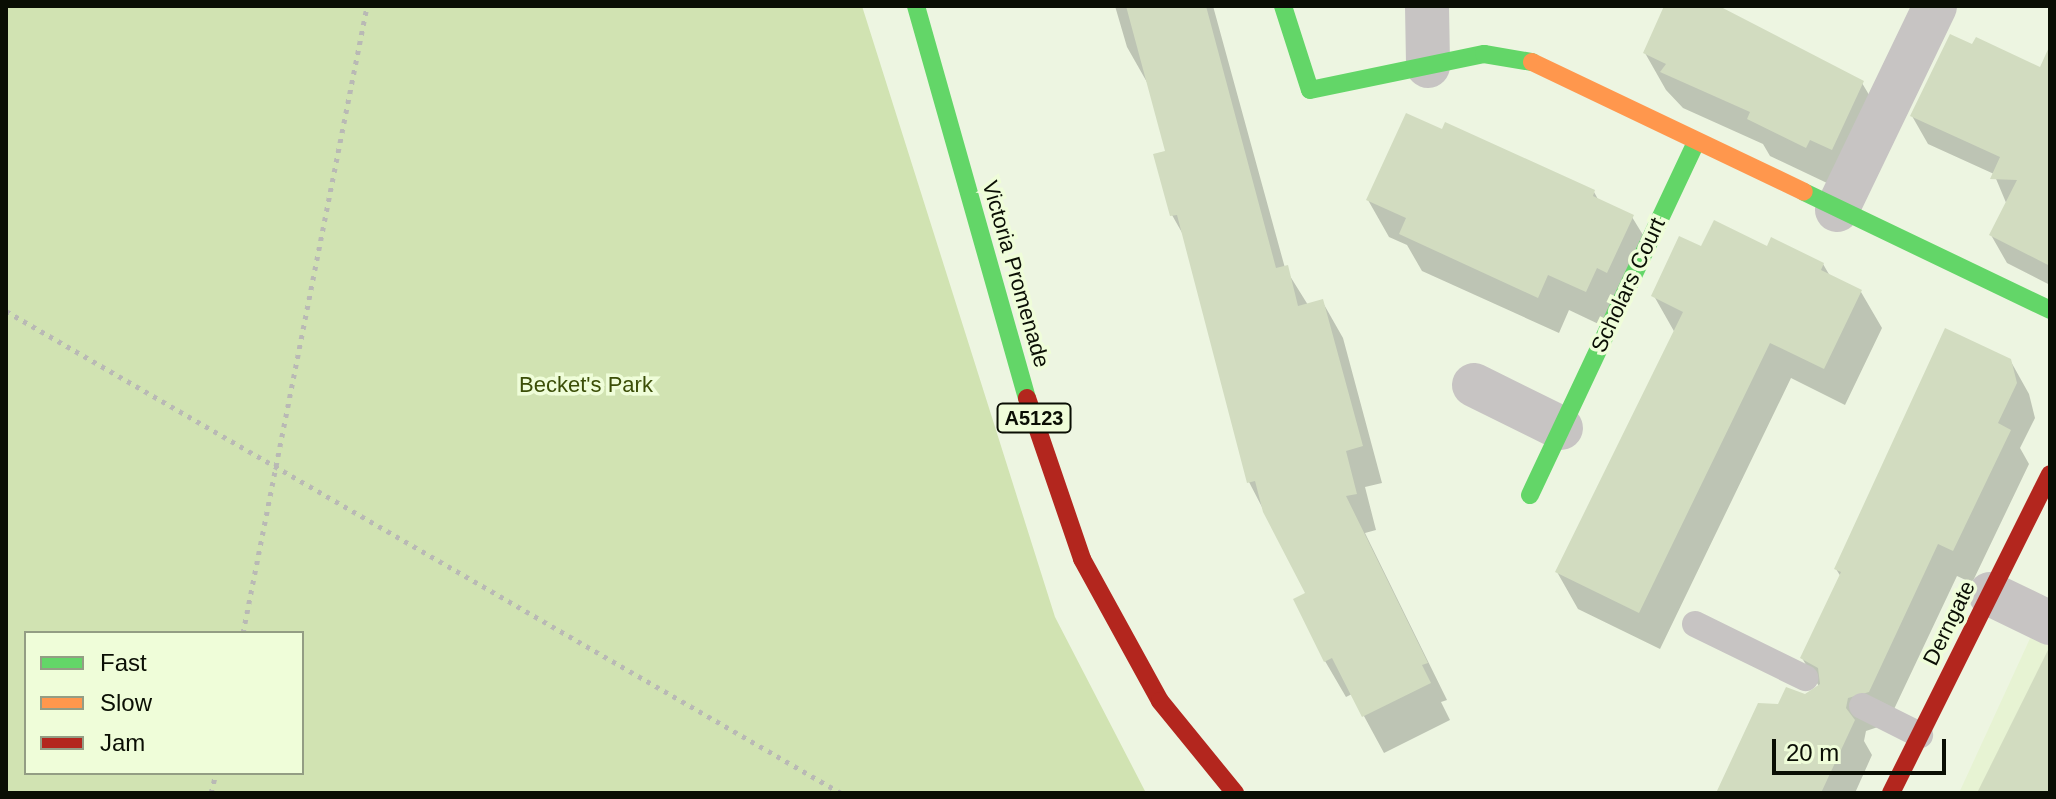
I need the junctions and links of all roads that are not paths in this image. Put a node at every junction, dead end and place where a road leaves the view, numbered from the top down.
1 (916, 6) edge
2 (1283, 6) edge
3 (1427, 6) edge
4 (1935, 6) edge
5 (1428, 66) junction
6 (1696, 142) junction
7 (1837, 210) junction
8 (2050, 310) edge
9 (1474, 385) dead end
10 (1561, 428) junction
11 (2050, 474) edge
12 (1530, 495) dead end
13 (1990, 594) junction
14 (2050, 623) edge
15 (1695, 624) dead end
16 (1805, 678) dead end
17 (1862, 706) dead end
18 (1920, 735) junction
19 (1235, 793) edge
20 (1891, 793) edge

1 - 19 street, Victoria Promenade / A5123
2 - 5 street
3 - 5 street
4 - 7 street
5 - 6 street
6 - 7 street
6 - 10 street, Scholars Court
7 - 8 street
9 - 10 street
10 - 12 street, Scholars Court
11 - 13 street, Derngate
13 - 14 street
13 - 18 street, Derngate
15 - 16 lane
17 - 18 lane
18 - 20 street, Derngate

